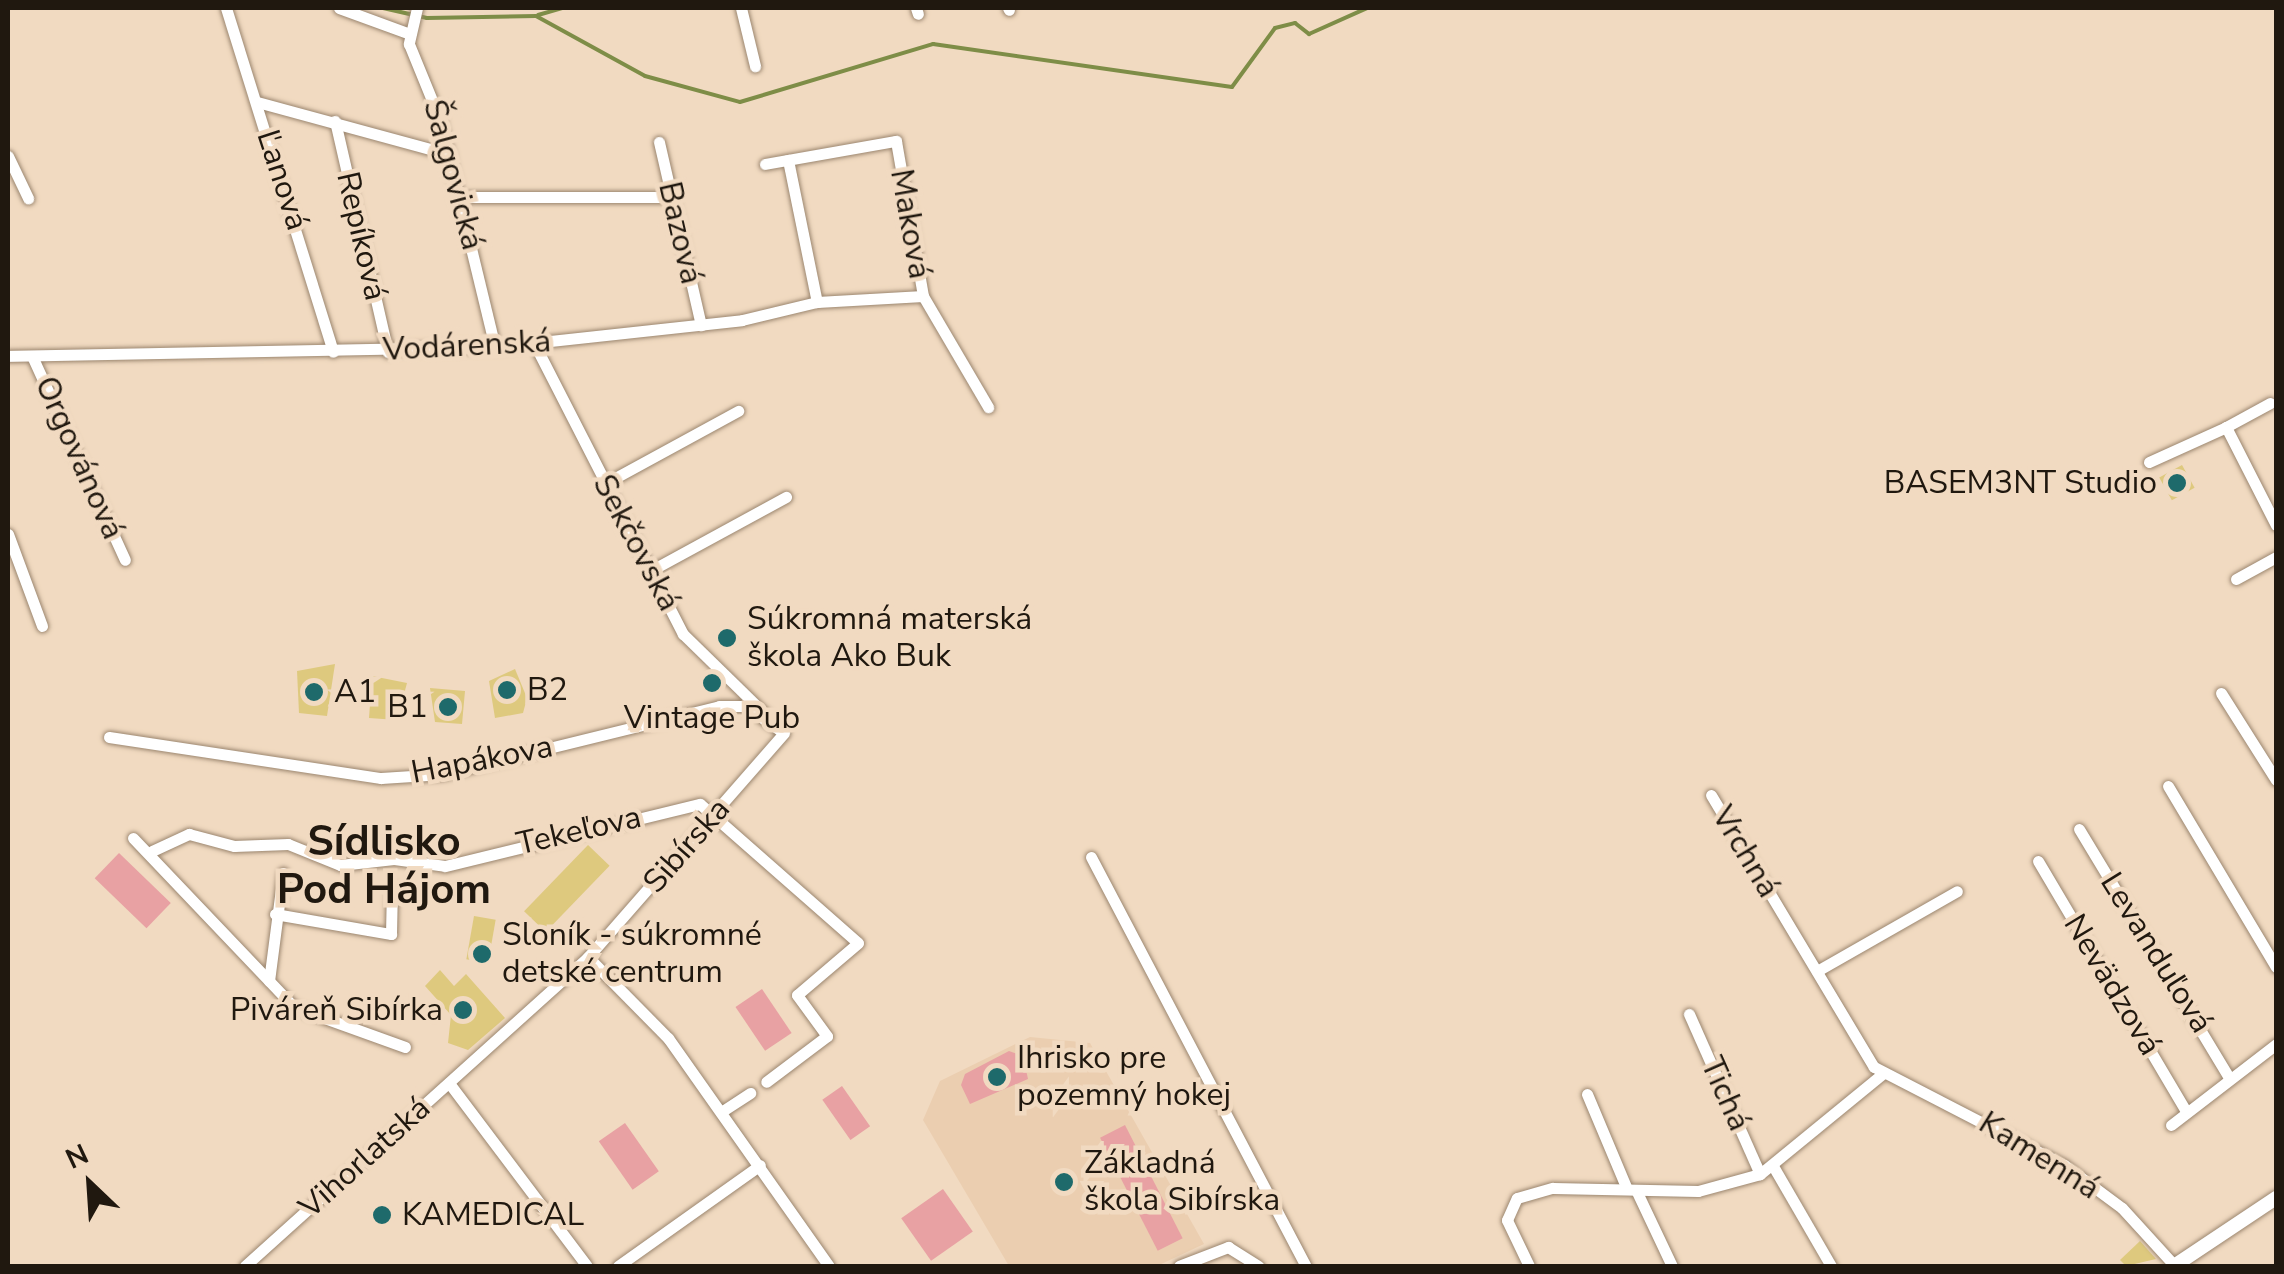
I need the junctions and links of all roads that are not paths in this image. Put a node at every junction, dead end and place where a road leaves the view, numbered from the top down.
1 (226, 8) edge
2 (339, 8) edge
3 (417, 8) edge
4 (742, 8) edge
5 (413, 28) junction
6 (755, 66) dead end
7 (257, 102) junction
8 (334, 120) junction
9 (659, 142) dead end
10 (449, 154) junction
11 (8, 156) edge
12 (788, 160) junction
13 (765, 164) dead end
14 (461, 197) junction
15 (672, 197) junction
16 (28, 198) dead end
17 (922, 296) junction
18 (817, 302) junction
19 (701, 325) junction
20 (535, 344) junction
21 (495, 348) junction
22 (334, 352) junction
23 (388, 352) junction
24 (8, 356) edge
25 (32, 356) junction
26 (2270, 404) dead end
27 (988, 408) dead end
28 (738, 411) dead end
29 (2226, 428) junction
30 (2149, 462) dead end
31 (604, 484) junction
32 (786, 497) dead end
33 (2276, 526) edge
34 (8, 534) edge
35 (2276, 557) edge
36 (125, 560) dead end
37 (650, 570) junction
38 (2236, 579) dead end
39 (42, 626) dead end
40 (2221, 694) dead end
41 (769, 718) junction
42 (2238, 720) junction
43 (2226, 728) dead end
44 (108, 736) dead end
45 (2276, 780) edge
46 (2168, 786) dead end
47 (1711, 795) dead end
48 (714, 815) junction
49 (2079, 829) dead end
50 (133, 838) dead end
51 (152, 851) junction
52 (1091, 857) dead end
53 (2038, 861) dead end
54 (283, 873) dead end
55 (392, 887) dead end
56 (1957, 891) dead end
57 (275, 914) junction
58 (588, 957) junction
59 (2276, 967) edge
60 (1817, 971) junction
61 (269, 981) junction
62 (1689, 1014) dead end
63 (2276, 1044) edge
64 (405, 1047) dead end
65 (1882, 1074) junction
66 (2229, 1078) junction
67 (766, 1082) dead end
68 (449, 1084) junction
69 (750, 1094) dead end
70 (1587, 1094) dead end
71 (2185, 1110) junction
72 (721, 1112) junction
73 (2171, 1125) dead end
74 (760, 1164) junction
75 (1773, 1166) junction
76 (1760, 1174) junction
77 (1631, 1190) junction
78 (2276, 1198) edge
79 (245, 1266) edge
80 (588, 1266) edge
81 (618, 1266) edge
82 (829, 1266) edge
83 (1180, 1266) edge
84 (1260, 1266) edge
85 (1306, 1266) edge
86 (1529, 1266) edge
87 (1672, 1266) edge
88 (1831, 1266) edge
89 (2175, 1266) edge

1 - 7 street, Ľanová
2 - 5 street
3 - 5 street, Šalgovická
4 - 6 street
5 - 10 street, Šalgovická
7 - 8 street
7 - 22 street, Ľanová
8 - 10 street
8 - 23 street, Repíková
9 - 15 street, Bazová
10 - 14 street, Šalgovická
11 - 16 street
12 - 13 street, Maková
12 - 17 street, Maková
12 - 18 street
14 - 15 street
14 - 21 street, Šalgovická
15 - 19 street, Bazová
17 - 18 street, Vodárenská
17 - 27 street
18 - 19 street, Vodárenská
19 - 20 street, Vodárenská
20 - 21 street, Vodárenská
20 - 31 street, Sekčovská
21 - 23 street, Vodárenská
22 - 23 street, Vodárenská
22 - 25 street, Vodárenská
24 - 25 street, Vodárenská
25 - 36 street, Orgovánová
26 - 29 street
28 - 31 street
29 - 30 street
29 - 33 street
31 - 37 street, Sekčovská
32 - 37 street
34 - 39 street
35 - 38 street
37 - 41 street, Sekčovská
40 - 42 street
41 - 44 street, Hapákova
41 - 48 street, Sibírska
42 - 43 street
42 - 45 street
46 - 59 street
47 - 60 street, Vrchná
48 - 51 street, Tekeľova
48 - 58 street, Sibírska
48 - 67 street
49 - 66 street, Levanduľová
50 - 51 street
51 - 61 street
52 - 85 street
53 - 71 street, Nevädzová
54 - 57 street
55 - 57 street
56 - 60 street
57 - 61 street
58 - 68 street, Sibírska
58 - 72 street
60 - 65 street
61 - 64 street
62 - 76 street, Tichá
63 - 66 street
65 - 75 street
65 - 89 street, Kamenná
66 - 71 street
68 - 79 street, Vihorlatská
68 - 80 street, Vihorlatská
69 - 72 street
70 - 77 street
71 - 73 street
72 - 74 street
74 - 81 street
74 - 82 street
75 - 76 street
75 - 88 street
76 - 77 street
77 - 86 street
77 - 87 street
78 - 89 street
83 - 84 street

